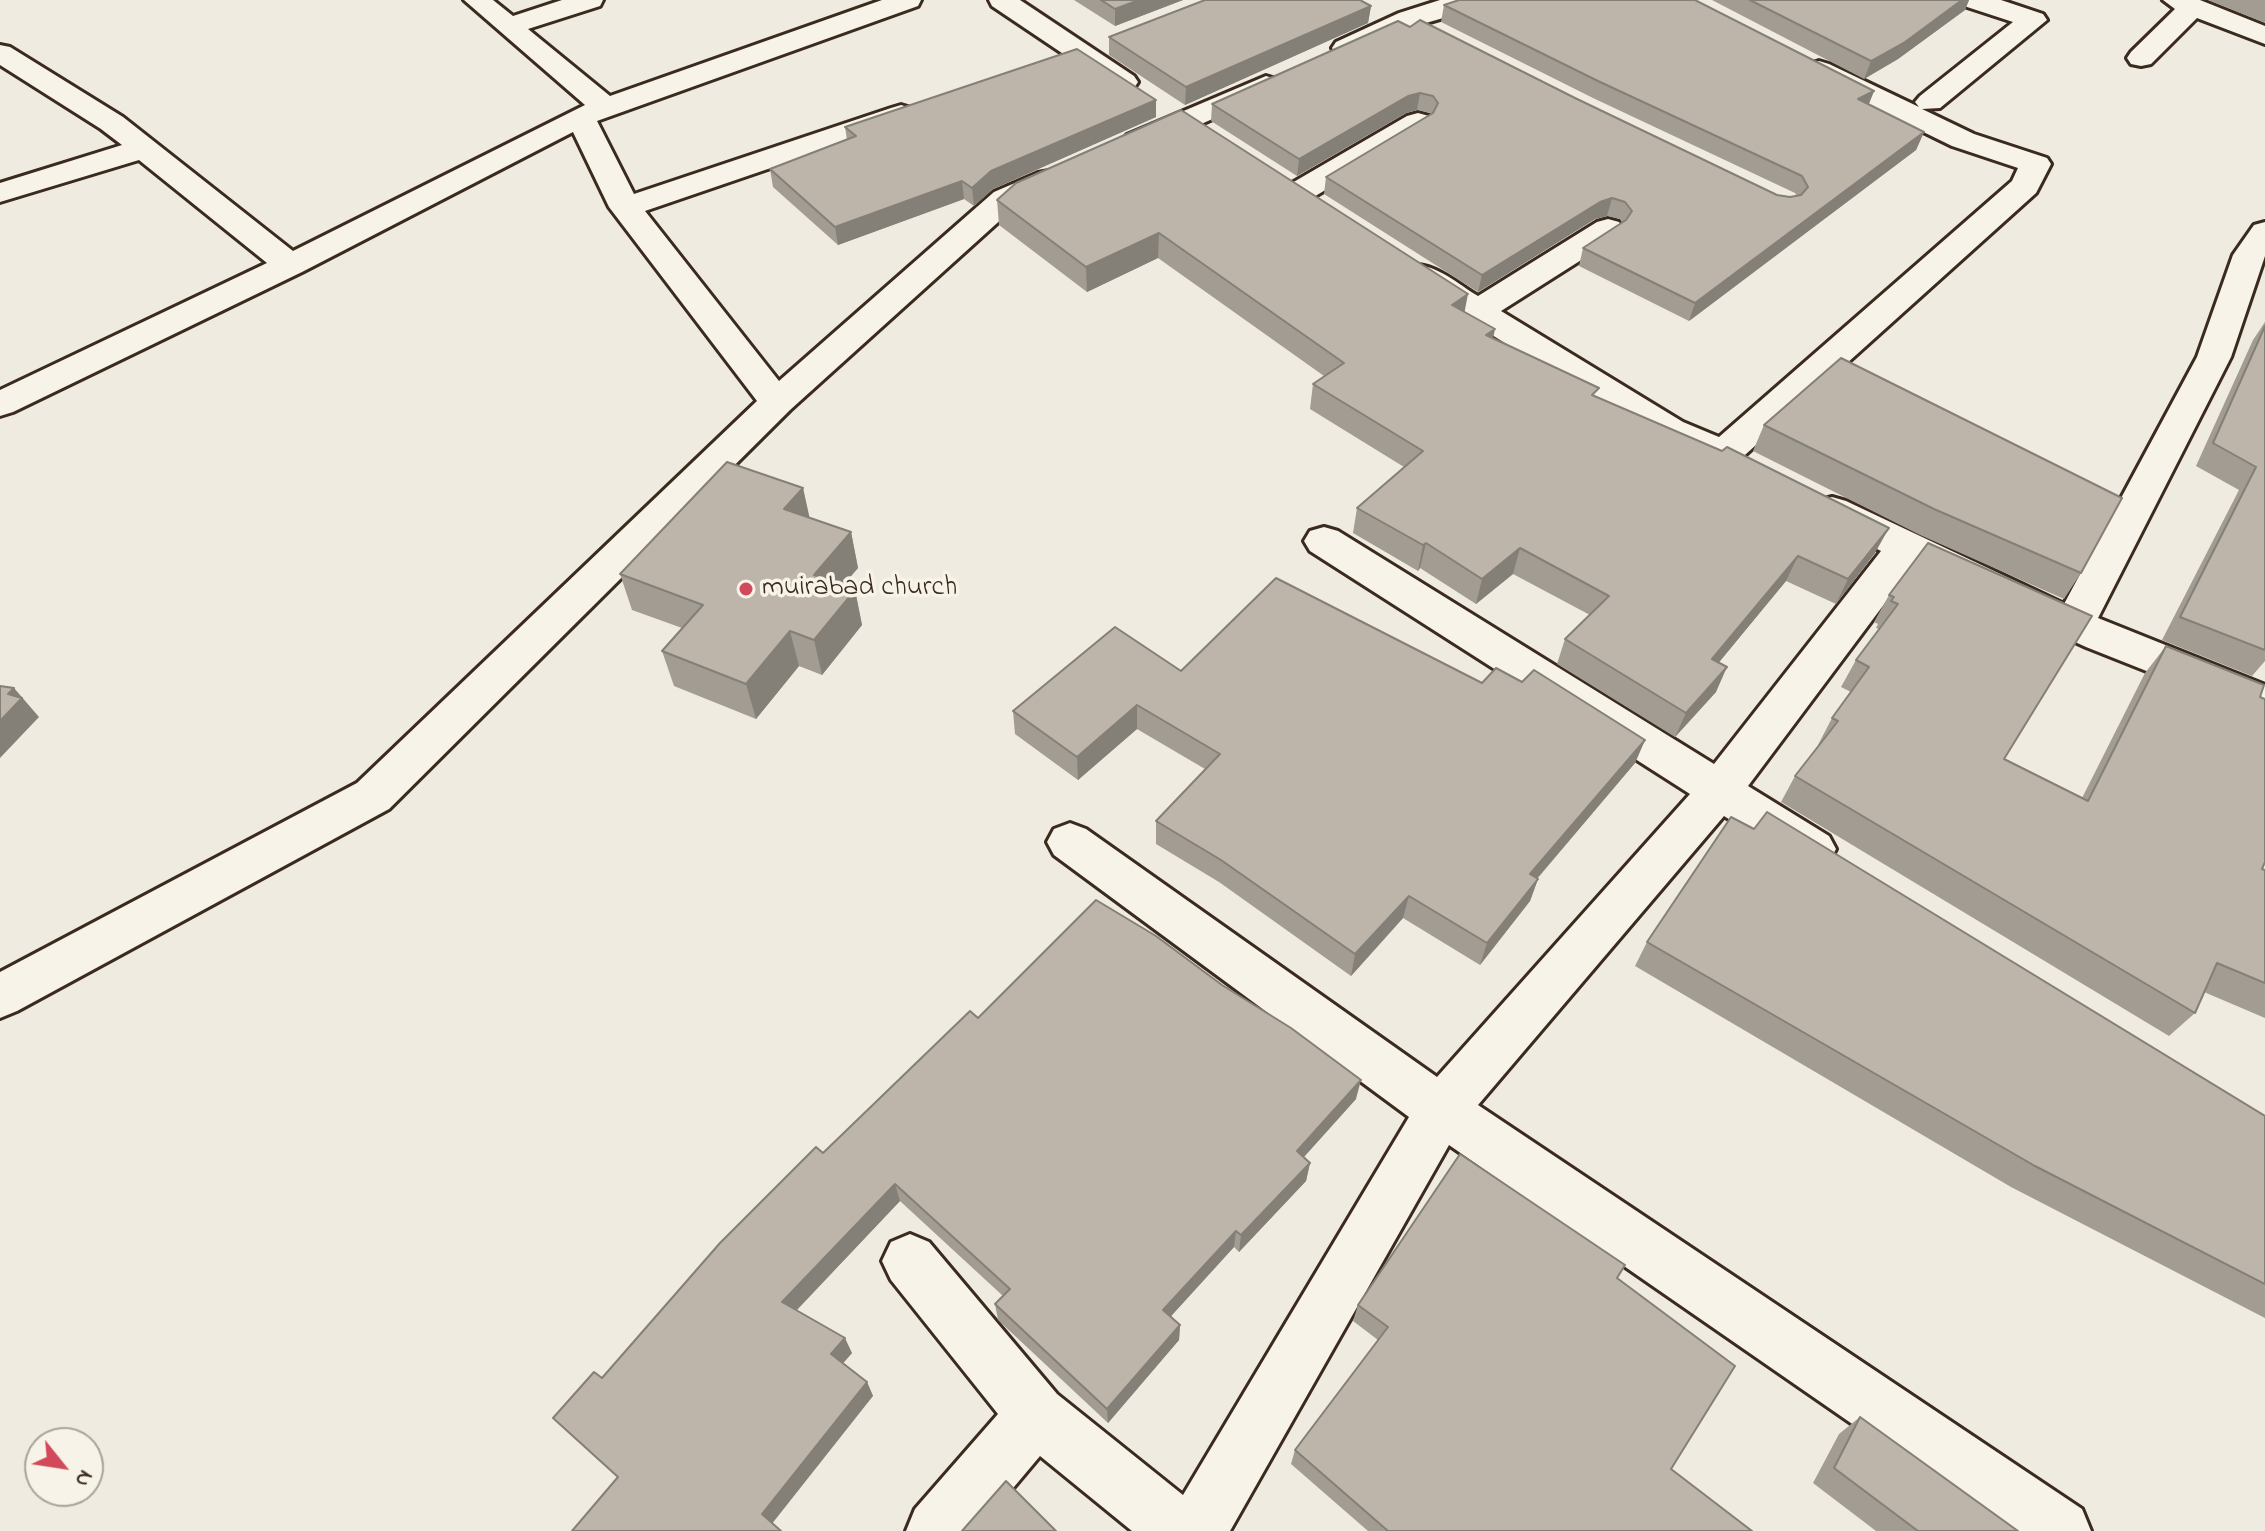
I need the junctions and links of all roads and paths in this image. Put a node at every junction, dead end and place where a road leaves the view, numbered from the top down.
1 (477, 0) edge
2 (590, 0) edge
3 (908, 0) edge
4 (1002, 0) edge
5 (1457, 0) edge
6 (1974, 0) edge
7 (2184, 4) edge
8 (1409, 19) junction
9 (509, 26) junction
10 (2265, 36) edge
11 (1449, 40) edge
12 (0, 53) edge
13 (2141, 58) dead end
14 (1801, 60) edge
15 (1930, 102) dead end
16 (933, 103) edge
17 (593, 112) junction
18 (1184, 122) junction
19 (1418, 122) edge
20 (1222, 146) edge
21 (145, 148) junction
22 (0, 193) edge
23 (1296, 194) edge
24 (625, 207) junction
25 (1608, 229) edge
26 (2265, 232) edge
27 (1384, 252) edge
28 (290, 265) junction
29 (1478, 311) junction
30 (777, 402) junction
31 (0, 404) edge
32 (1807, 497) edge
33 (1324, 541) dead end
34 (1905, 548) junction
35 (2074, 624) junction
36 (2264, 698) edge
37 (1719, 791) junction
38 (1070, 842) dead end
39 (1855, 874) edge
40 (0, 996) edge
41 (1441, 1110) junction
42 (910, 1261) dead end
43 (1036, 1415) junction
44 (937, 1531) edge
45 (1180, 1531) edge
46 (1196, 1531) edge
47 (2060, 1531) edge

1 - 9 street
2 - 9 street
3 - 17 street
4 - 18 street
5 - 8 street
6 - 15 street
7 - 10 street
7 - 13 street
8 - 11 street
8 - 18 street
9 - 17 street
12 - 21 street
14 - 29 street
16 - 24 street
17 - 24 street
17 - 28 street
18 - 20 street
18 - 30 street
19 - 23 street
21 - 22 street
21 - 28 street
24 - 30 street
25 - 29 street
26 - 35 street
27 - 29 street
28 - 31 street
30 - 40 street
32 - 34 street
33 - 37 street
34 - 35 street
34 - 37 street
35 - 36 street
37 - 39 street
37 - 41 street
38 - 41 street
41 - 46 street
41 - 47 street
42 - 43 street
43 - 44 street
43 - 45 street

